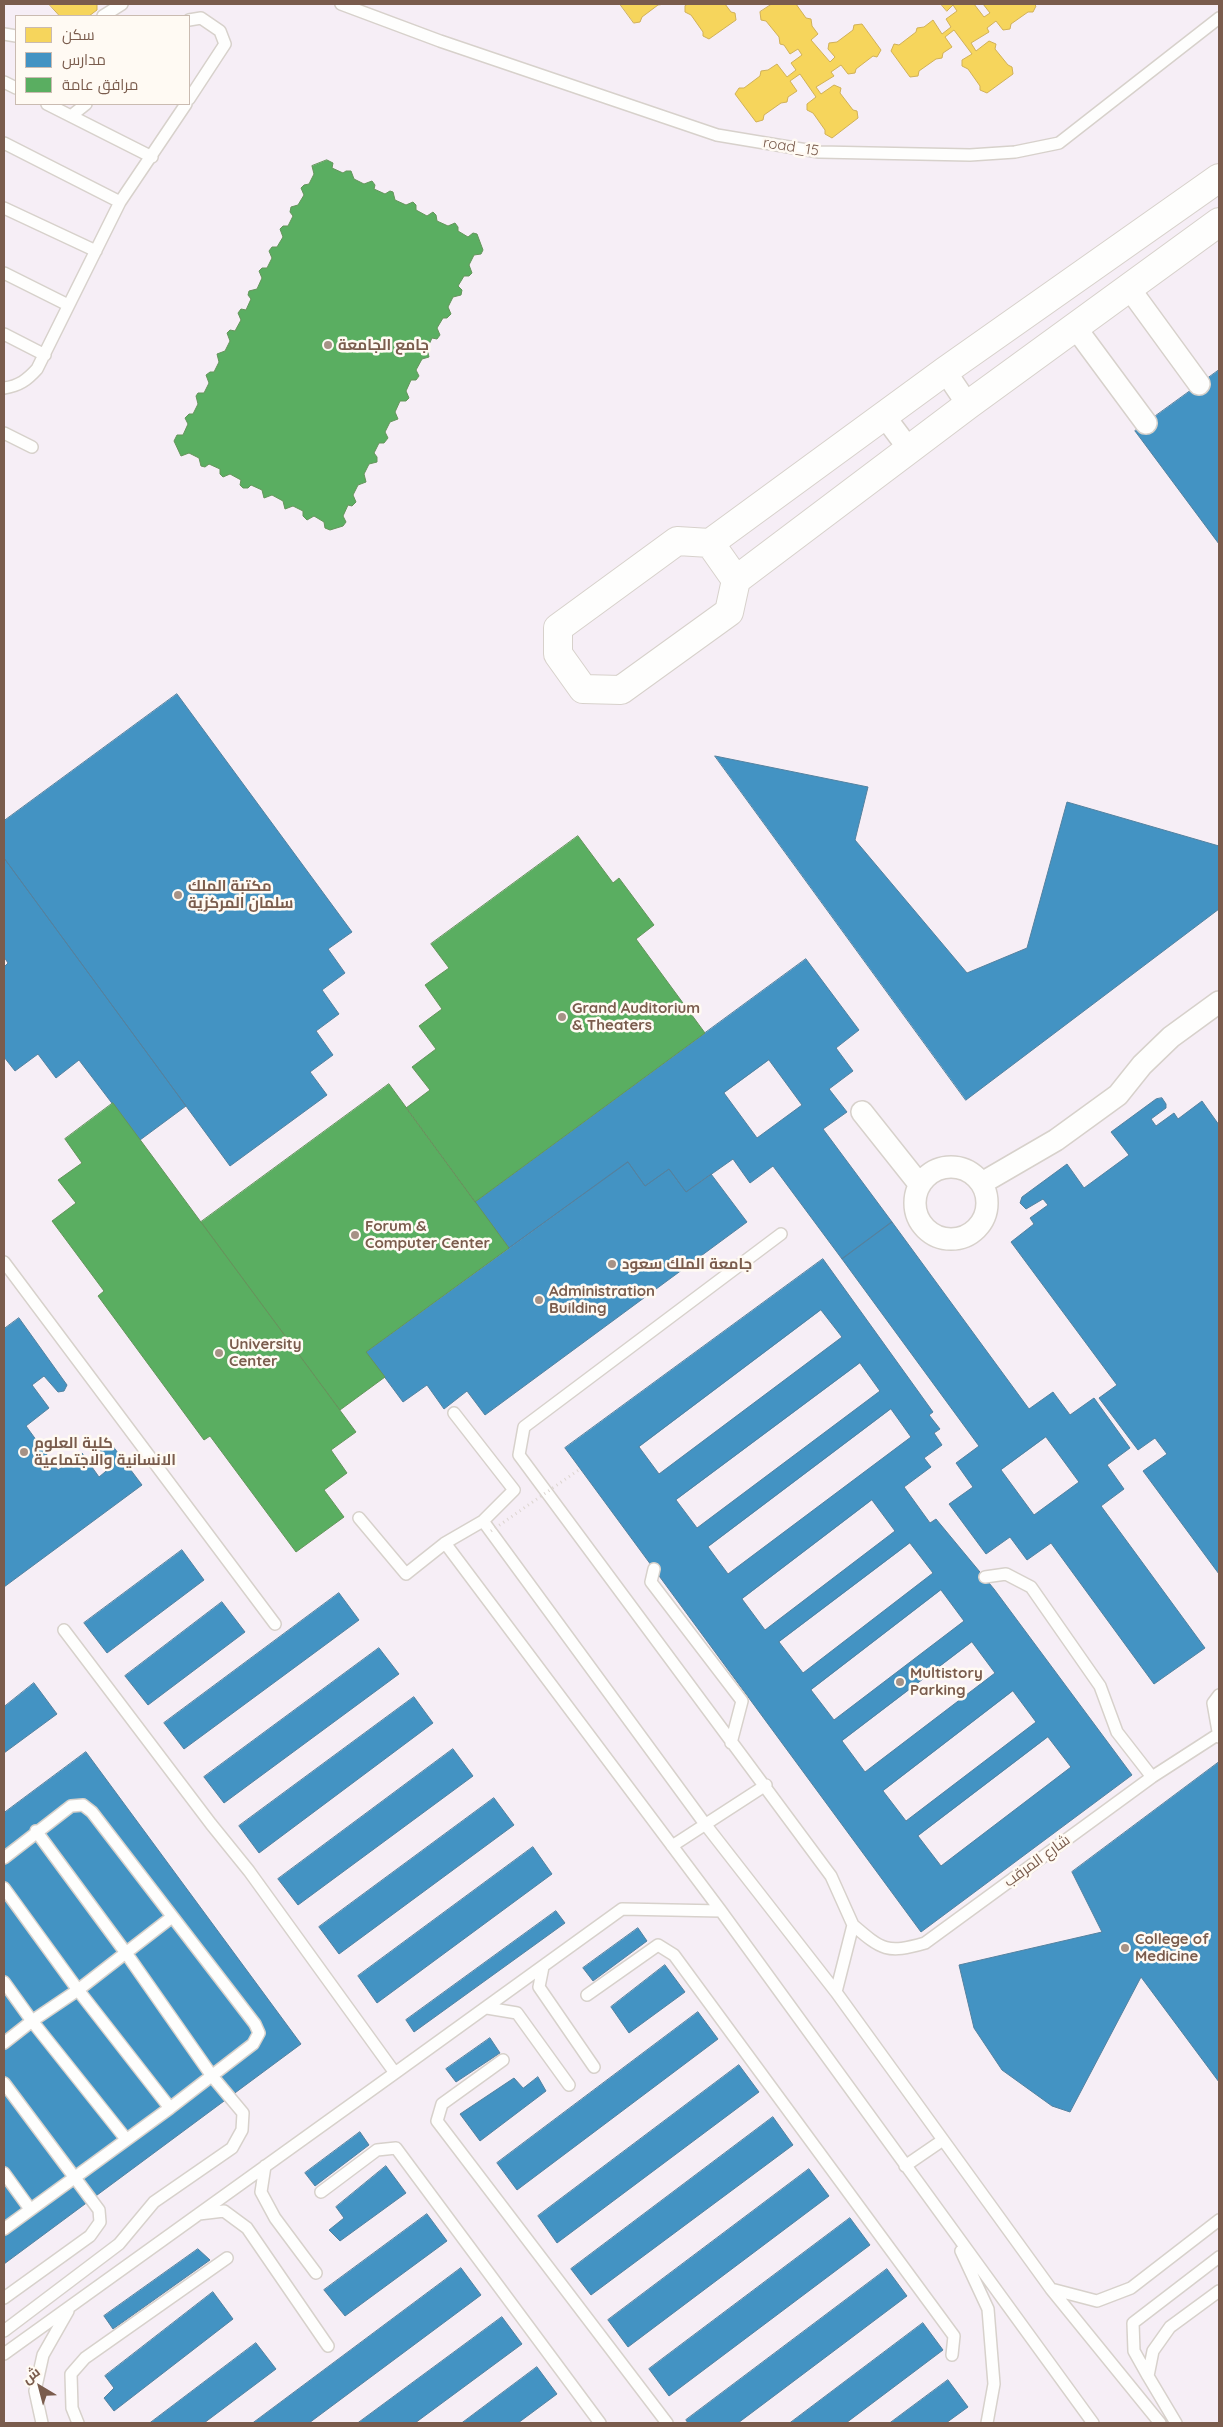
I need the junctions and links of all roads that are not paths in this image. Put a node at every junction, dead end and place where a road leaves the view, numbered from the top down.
1 (122, 4) edge
2 (342, 4) edge
3 (105, 15) edge
4 (1219, 18) edge
5 (190, 20) edge
6 (190, 97) edge
7 (49, 105) edge
8 (85, 105) edge
9 (185, 105) edge
10 (71, 116) junction
11 (4, 143) edge
12 (152, 157) junction
13 (1219, 178) edge
14 (120, 202) junction
15 (4, 208) edge
16 (1219, 222) edge
17 (96, 252) junction
18 (4, 273) edge
19 (1129, 288) junction
20 (68, 305) junction
21 (1075, 327) junction
22 (4, 334) edge
23 (45, 355) junction
24 (945, 371) junction
25 (1199, 384) dead end
26 (4, 388) edge
27 (968, 405) junction
28 (885, 417) junction
29 (1146, 423) dead end
30 (4, 433) edge
31 (32, 448) dead end
32 (909, 449) junction
33 (710, 543) junction
34 (736, 580) junction
35 (1219, 1002) edge
36 (862, 1112) dead end
37 (982, 1183) junction
38 (920, 1185) junction
39 (781, 1234) dead end
40 (4, 1262) edge
41 (454, 1412) dead end
42 (359, 1518) dead end
43 (483, 1521) junction
44 (445, 1543) junction
45 (654, 1569) dead end
46 (984, 1578) dead end
47 (275, 1624) dead end
48 (64, 1630) dead end
49 (1216, 1699) edge
50 (1218, 1736) edge
51 (731, 1743) junction
52 (1152, 1777) junction
53 (766, 1785) junction
54 (705, 1824) junction
55 (36, 1831) junction
56 (672, 1846) junction
57 (4, 1858) edge
58 (4, 1888) edge
59 (721, 1911) junction
60 (172, 1918) junction
61 (853, 1924) junction
62 (126, 1953) junction
63 (543, 1967) junction
64 (4, 1982) edge
65 (78, 1990) junction
66 (836, 1992) junction
67 (587, 1995) dead end
68 (487, 2008) junction
69 (32, 2021) junction
70 (4, 2043) edge
71 (502, 2060) dead end
72 (594, 2067) dead end
73 (395, 2073) junction
74 (212, 2076) junction
75 (4, 2084) edge
76 (569, 2085) dead end
77 (170, 2108) junction
78 (126, 2139) junction
79 (943, 2140) junction
80 (265, 2166) junction
81 (905, 2166) junction
82 (4, 2173) edge
83 (74, 2176) junction
84 (320, 2192) dead end
85 (30, 2209) junction
86 (197, 2215) junction
87 (1219, 2220) edge
88 (949, 2226) junction
89 (4, 2229) edge
90 (1219, 2257) edge
91 (227, 2258) dead end
92 (316, 2273) dead end
93 (1050, 2289) junction
94 (1219, 2291) edge
95 (4, 2298) edge
96 (73, 2304) junction
97 (4, 2331) edge
98 (328, 2346) dead end
99 (4, 2354) edge
100 (952, 2355) dead end
101 (1148, 2376) junction
102 (42, 2423) edge
103 (78, 2423) edge
104 (600, 2423) edge
105 (667, 2423) edge
106 (987, 2423) edge
107 (1093, 2423) edge
108 (1160, 2423) edge
109 (1176, 2423) edge

1 - 3 lane
2 - 4 lane, road_15
5 - 6 lane
7 - 10 lane
8 - 10 lane
9 - 12 lane
10 - 12 lane
11 - 14 lane
12 - 14 lane
13 - 24 street
14 - 17 lane
15 - 17 lane
16 - 19 street
17 - 20 lane
18 - 20 lane
19 - 21 street
19 - 25 street
20 - 23 lane
21 - 27 street
21 - 29 street
22 - 23 lane
23 - 26 lane
24 - 27 street
24 - 28 street
27 - 32 street
28 - 32 street
28 - 33 street
30 - 31 lane
32 - 34 street
33 - 34 street
33 - 34 street
35 - 37 street
36 - 38 street
37 - 38 street
37 - 38 street
39 - 51 lane
40 - 47 lane
41 - 43 lane
42 - 44 lane
43 - 44 lane
43 - 54 lane
44 - 56 lane
45 - 51 lane
46 - 52 lane
48 - 73 lane
49 - 50 lane
50 - 52 lane, شارع المرقب
51 - 53 lane
52 - 61 lane, شارع المرقب
53 - 54 lane
53 - 61 lane
54 - 56 lane
54 - 66 lane
55 - 57 lane
55 - 60 lane
55 - 62 lane
56 - 59 lane
58 - 65 lane
59 - 63 lane
59 - 81 lane
60 - 62 lane
60 - 74 lane
61 - 66 lane
62 - 65 lane
62 - 74 lane
63 - 68 lane
63 - 72 lane
64 - 69 lane
65 - 69 lane
65 - 77 lane
66 - 79 lane
67 - 100 lane
68 - 73 lane
68 - 76 lane
69 - 70 lane
69 - 78 lane
71 - 105 lane
73 - 80 lane
74 - 77 lane
74 - 97 lane
75 - 83 lane
77 - 78 lane
78 - 83 lane
79 - 81 lane
79 - 93 lane
80 - 86 lane
80 - 92 lane
81 - 88 lane
82 - 85 lane
83 - 85 lane
83 - 95 lane
84 - 104 lane
85 - 89 lane
86 - 96 lane
86 - 98 lane
87 - 93 lane
88 - 106 lane
88 - 107 lane
90 - 101 lane
91 - 103 lane
93 - 108 lane
94 - 101 lane
96 - 99 lane
96 - 102 lane
101 - 109 lane

